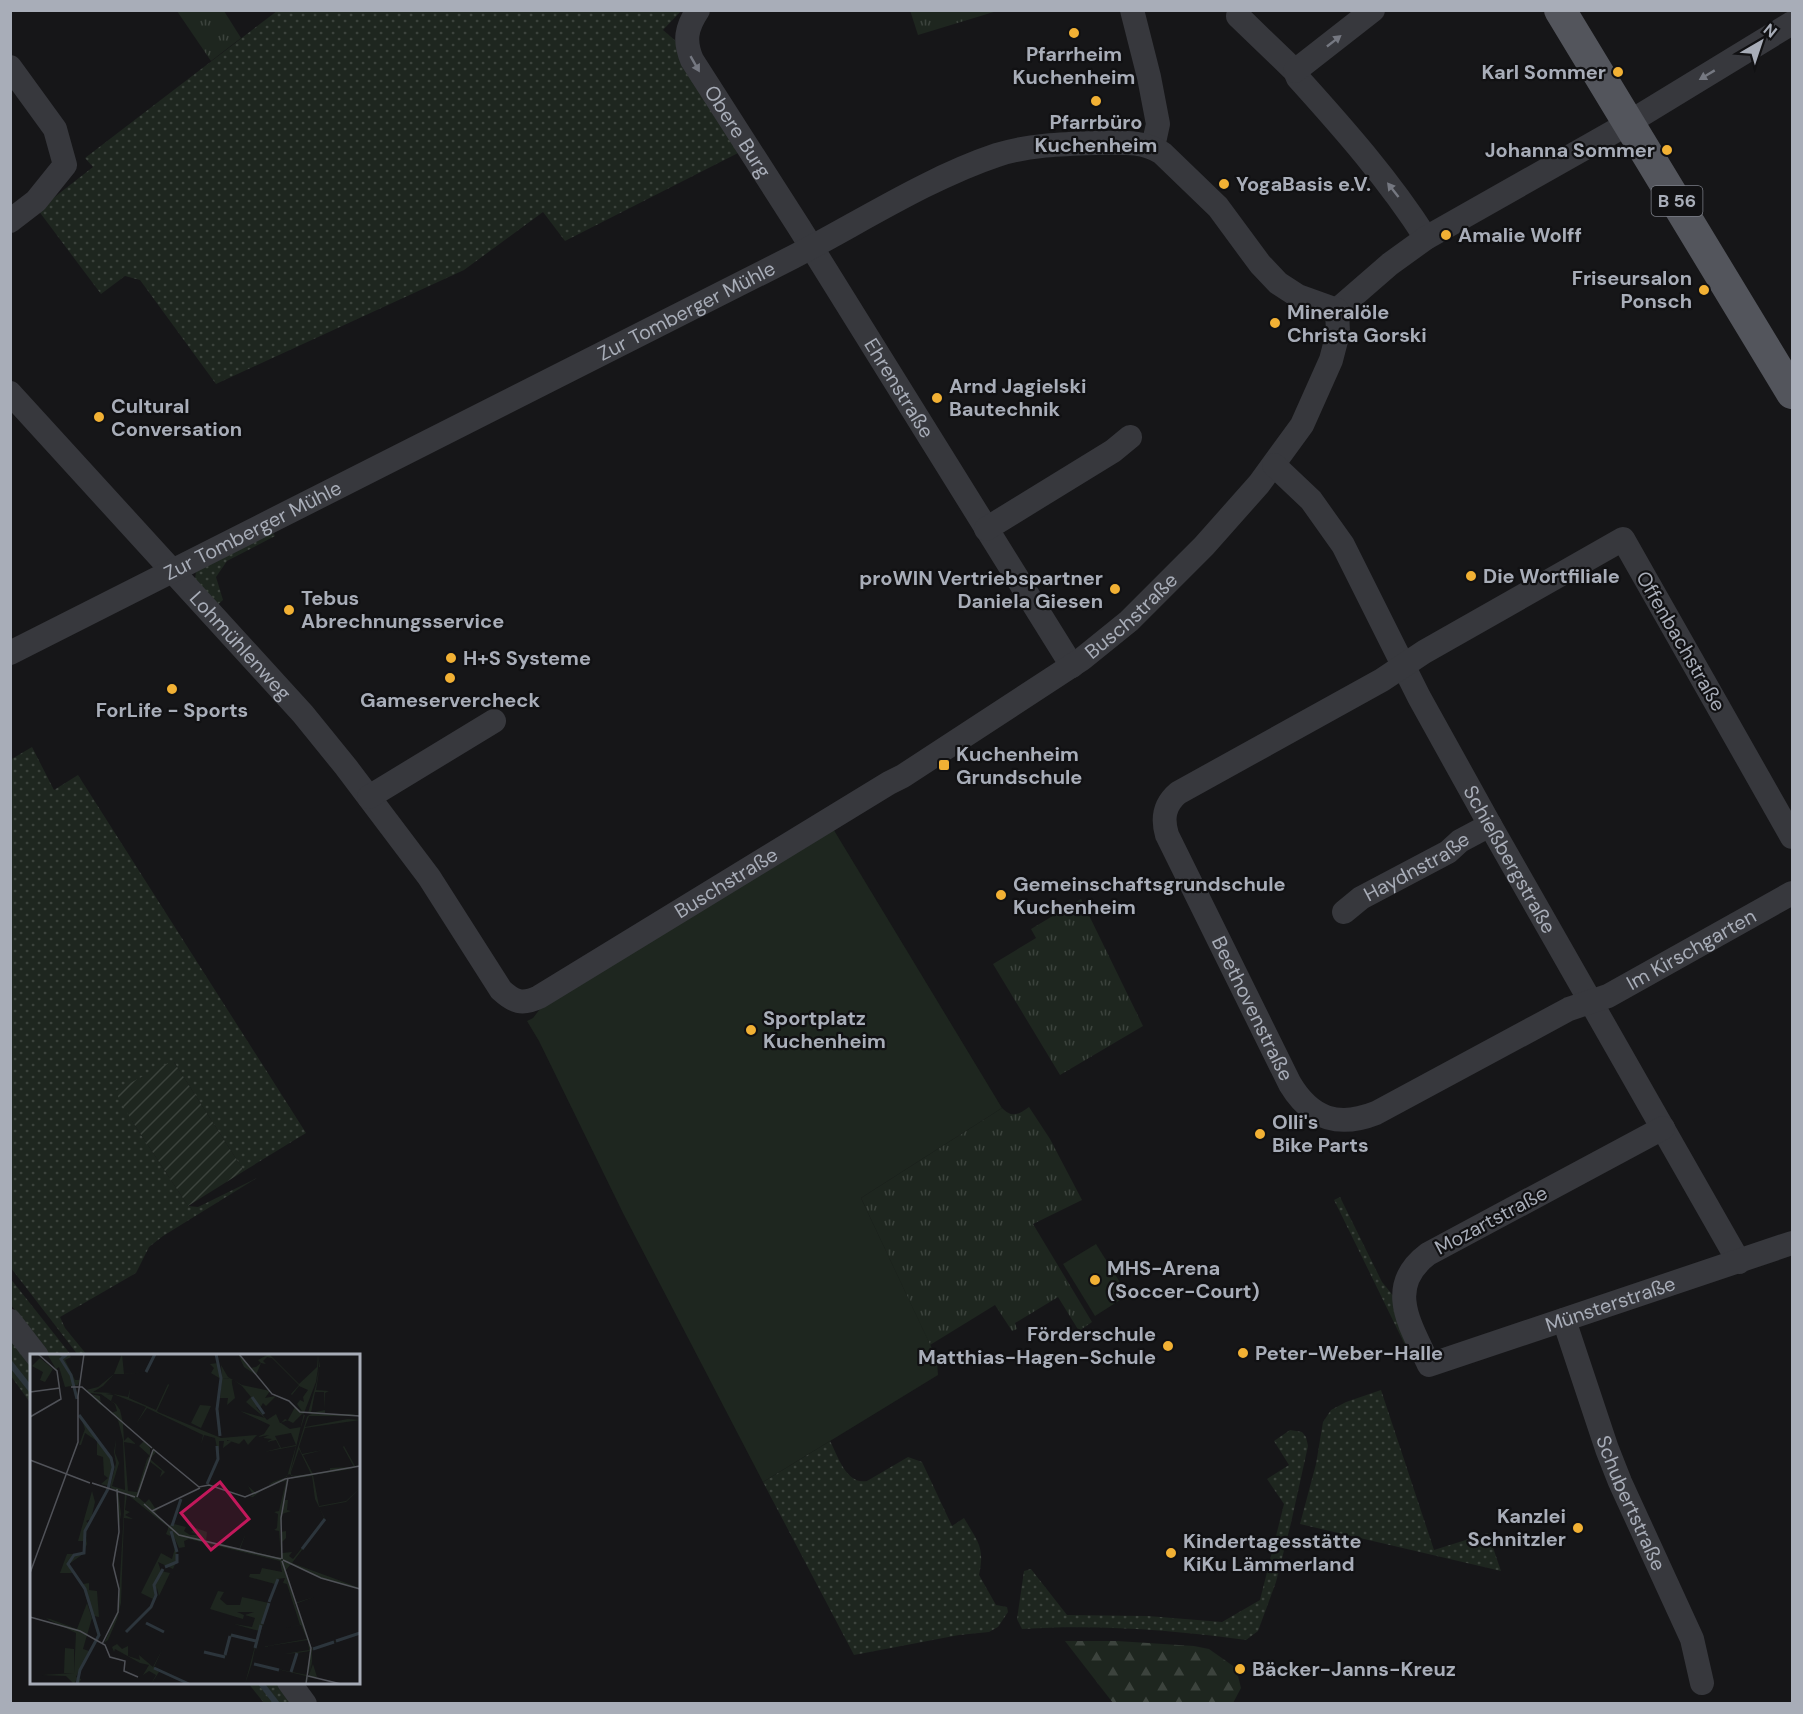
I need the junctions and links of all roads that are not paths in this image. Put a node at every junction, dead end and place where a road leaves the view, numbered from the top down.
1 (698, 10) edge
2 (1132, 10) edge
3 (1373, 10) edge
4 (1560, 10) edge
5 (1238, 16) dead end
6 (1792, 23) edge
7 (10, 67) edge
8 (1295, 71) junction
9 (1629, 122) junction
10 (1153, 147) junction
11 (10, 221) edge
12 (1426, 238) junction
13 (811, 248) junction
14 (1337, 310) junction
15 (10, 393) edge
16 (1792, 393) edge
17 (1130, 437) dead end
18 (1274, 465) junction
19 (986, 529) junction
20 (173, 570) junction
21 (10, 653) edge
22 (1405, 665) junction
23 (1072, 666) junction
24 (494, 721) dead end
25 (369, 797) junction
26 (1490, 825) junction
27 (1792, 837) edge
28 (1792, 893) edge
29 (1344, 912) dead end
30 (1590, 1001) junction
31 (519, 1002) joint
32 (1664, 1128) junction
33 (1792, 1243) edge
34 (1739, 1262) junction
35 (1564, 1320) junction
36 (10, 1321) edge
37 (35, 1354) edge
38 (1429, 1365) joint
39 (1702, 1683) dead end
40 (290, 1684) edge
41 (305, 1704) edge

1 -> 13 street, Obere Burg
2 - 10 street
8 -> 3 street
4 - 9 main road, B 56
5 - 8 street
6 -> 9 street
7 - 11 street
12 -> 8 street
9 - 12 street
9 - 16 main road, B 56
10 - 13 street, Zur Tomberger Mühle
10 - 14 street
12 - 14 street
13 - 19 street, Ehrenstraße
13 - 20 street, Zur Tomberger Mühle
14 - 18 street, Buschstraße
15 - 20 street, Lohmühlenweg
17 - 19 street
18 - 22 street, Schießbergstraße
18 - 23 street, Buschstraße
19 - 23 street, Ehrenstraße
20 - 21 street, Zur Tomberger Mühle
20 - 25 street, Lohmühlenweg
22 - 26 street, Schießbergstraße
22 - 27 street, Offenbachstraße
22 - 30 street, Beethovenstraße
23 - 31 street, Buschstraße
24 - 25 street
25 - 31 street, Lohmühlenweg
26 - 29 street, Haydnstraße
26 - 30 street, Schießbergstraße
28 - 30 street, Im Kirschgarten
30 - 32 street, Schießbergstraße
32 - 34 street, Schießbergstraße
32 - 38 street, Mozartstraße
33 - 34 street, Münsterstraße
34 - 35 street, Münsterstraße
35 - 38 street, Münsterstraße
35 - 39 street, Schubertstraße
36 - 37 street
40 - 41 street

